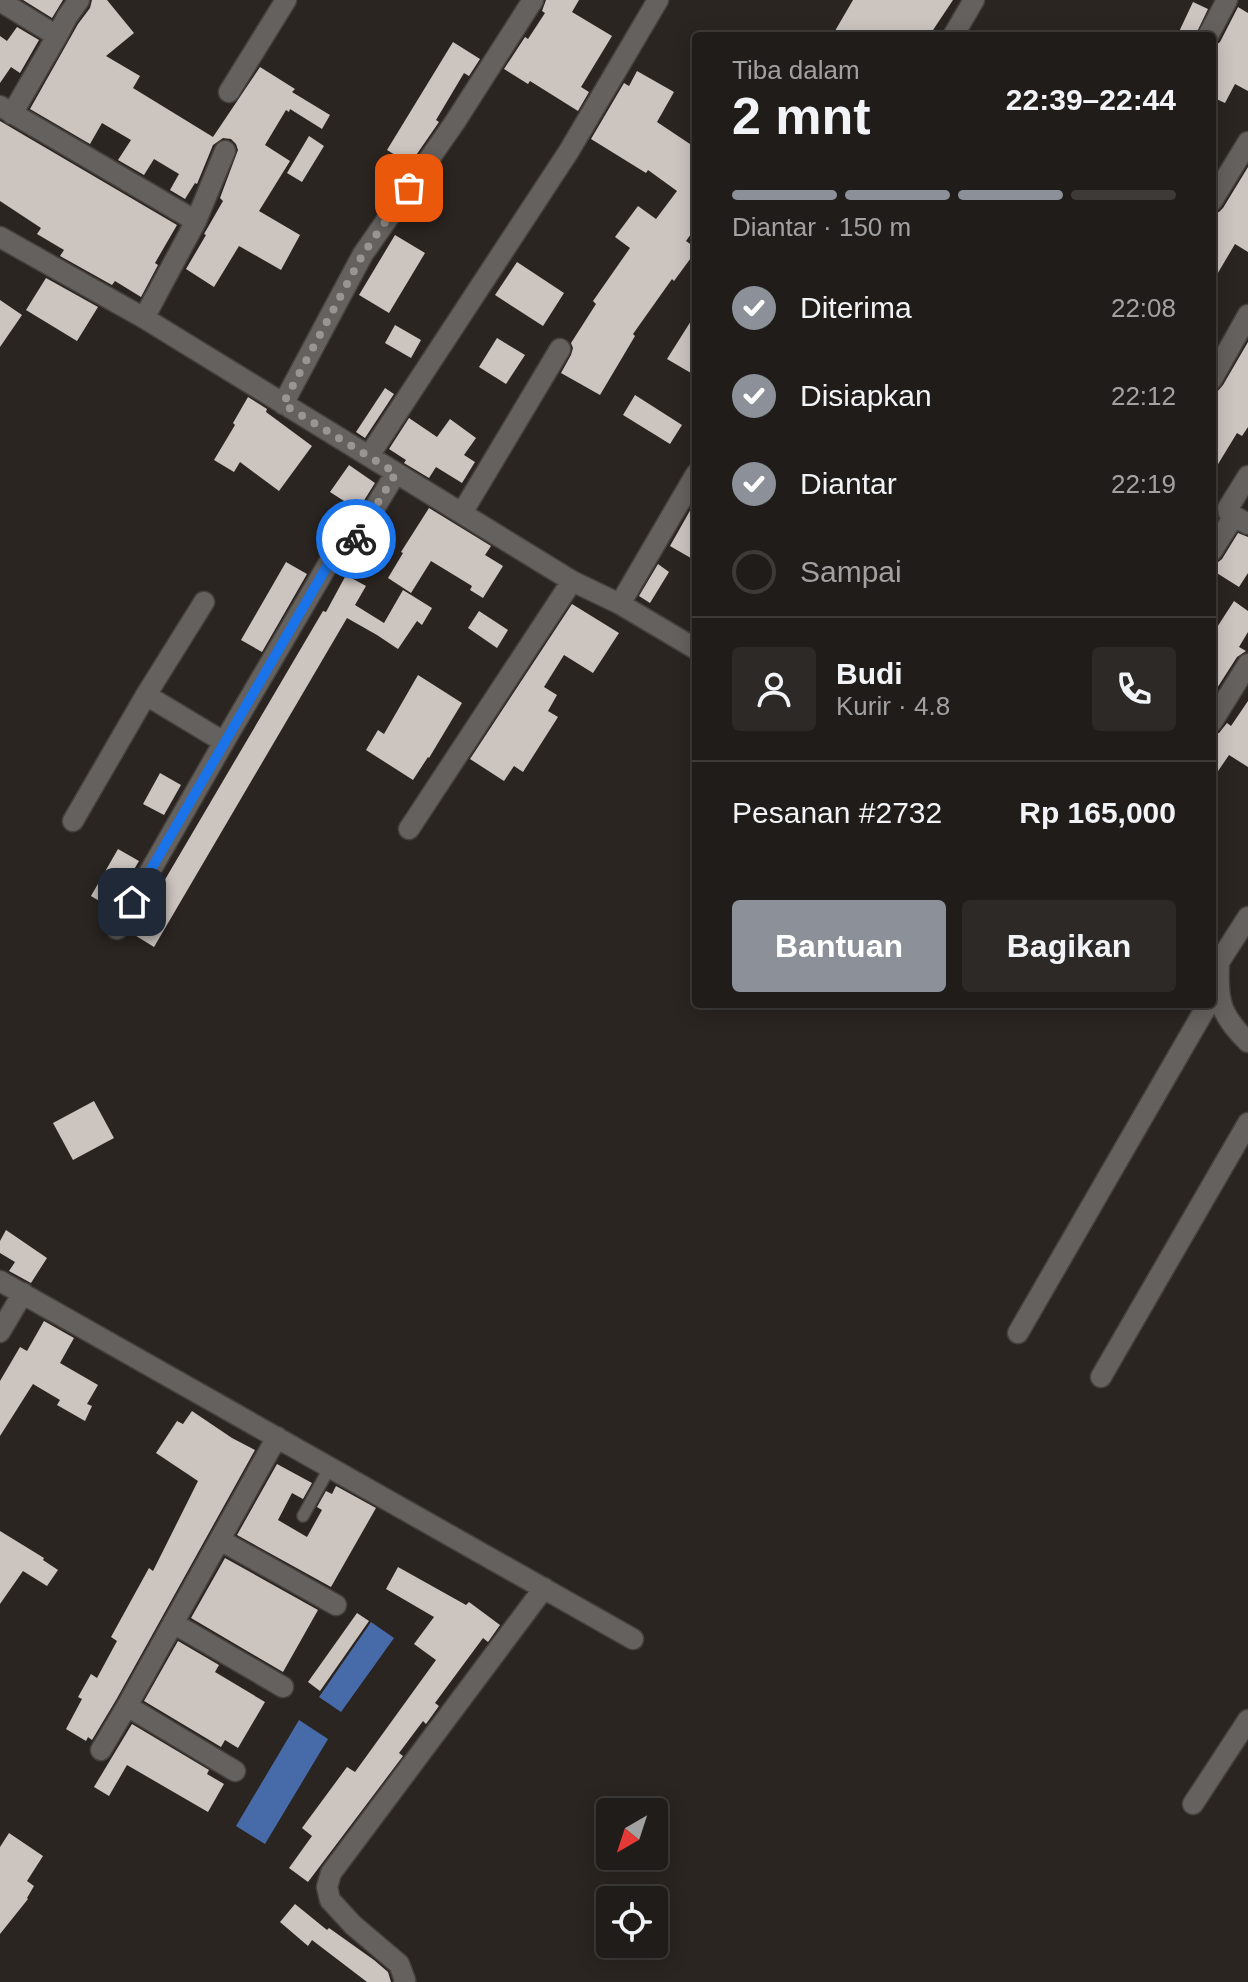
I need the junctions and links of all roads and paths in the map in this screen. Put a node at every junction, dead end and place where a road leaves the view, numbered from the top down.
1 (79, 0) edge
2 (286, 0) edge
3 (533, 0) edge
4 (658, 0) edge
5 (974, 0) edge
6 (1227, 0) edge
7 (0, 1) edge
8 (955, 32) edge
9 (1210, 32) edge
10 (57, 36) junction
11 (229, 92) dead end
12 (6, 110) edge
13 (1248, 142) edge
14 (225, 151) dead end
15 (1216, 194) edge
16 (196, 221) junction
17 (0, 237) edge
18 (1248, 315) edge
19 (144, 318) junction
20 (560, 349) dead end
21 (1216, 372) edge
22 (283, 404) junction
23 (369, 456) junction
24 (396, 473) junction
25 (1248, 476) edge
26 (692, 481) edge
27 (462, 513) junction
28 (1241, 520) edge
29 (1216, 547) edge
30 (572, 581) junction
31 (204, 602) dead end
32 (620, 604) junction
33 (692, 647) edge
34 (1248, 664) edge
35 (146, 695) junction
36 (1216, 716) edge
37 (224, 742) junction
38 (73, 821) dead end
39 (409, 829) dead end
40 (1248, 917) edge
41 (117, 929) dead end
42 (1216, 958) edge
43 (1216, 1001) edge
44 (1206, 1008) edge
45 (1248, 1042) edge
46 (1248, 1123) edge
47 (0, 1281) edge
48 (23, 1293) junction
49 (0, 1332) edge
50 (1018, 1333) dead end
51 (1101, 1377) dead end
52 (277, 1437) junction
53 (330, 1467) junction
54 (303, 1516) dead end
55 (220, 1540) junction
56 (544, 1588) junction
57 (336, 1605) dead end
58 (173, 1623) junction
59 (633, 1639) dead end
60 (283, 1687) dead end
61 (127, 1706) junction
62 (1248, 1720) edge
63 (101, 1750) dead end
64 (235, 1771) dead end
65 (1193, 1804) dead end
66 (404, 1982) edge

1 - 10 street
2 - 11 street
3 - 22 street
4 - 23 street
5 - 8 street
6 - 9 street
7 - 10 street
10 - 12 street
12 - 16 street
13 - 15 street
14 - 16 street
16 - 19 street
17 - 19 street
18 - 21 street
19 - 22 street
20 - 27 street
22 - 23 street
23 - 24 street
24 - 27 street
24 - 37 street
25 - 28 street
26 - 32 street
27 - 30 street
28 - 29 street
30 - 32 street
30 - 39 street
31 - 35 street
32 - 33 street
34 - 36 street
35 - 37 street
35 - 38 street
37 - 41 street
40 - 42 street
43 - 45 street
44 - 50 street
46 - 51 street
47 - 48 street
48 - 49 street
48 - 52 street
52 - 53 street
52 - 55 street
53 - 54 lane
53 - 56 street
55 - 57 street
55 - 58 street
56 - 59 street
56 - 66 street
58 - 60 street
58 - 61 street
61 - 63 street
61 - 64 street
62 - 65 street

